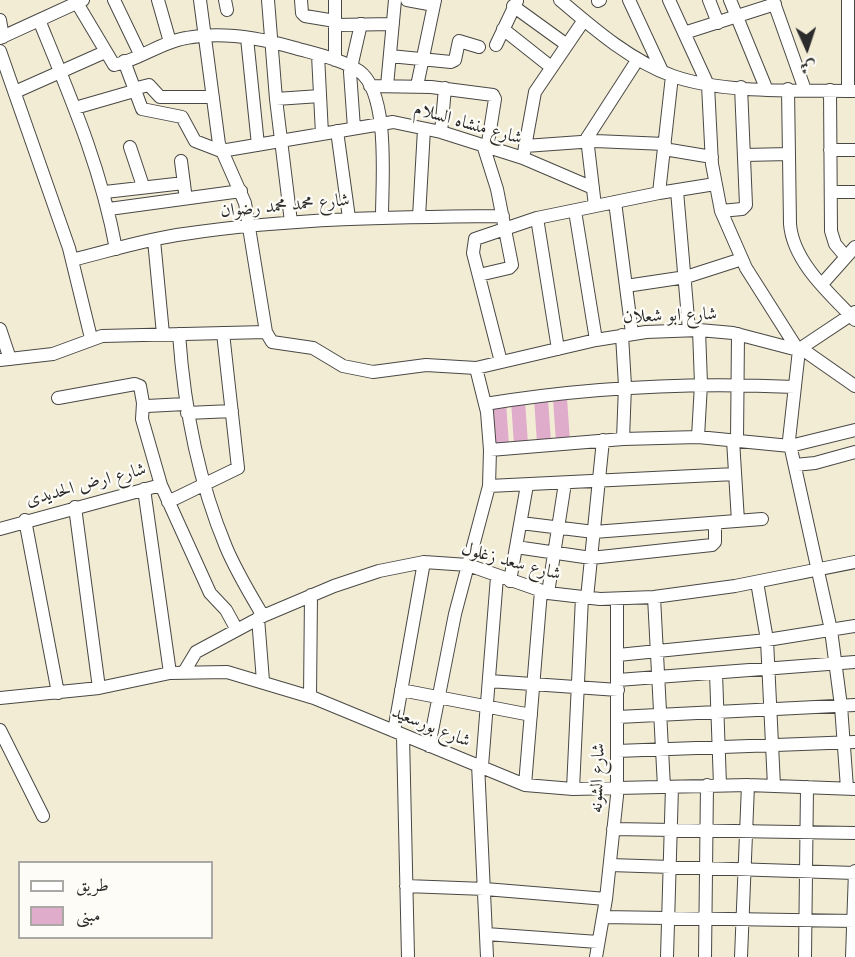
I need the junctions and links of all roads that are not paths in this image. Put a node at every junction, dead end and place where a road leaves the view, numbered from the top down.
1 (114, 0) edge
2 (158, 0) edge
3 (200, 0) edge
4 (268, 0) edge
5 (301, 0) edge
6 (335, 0) edge
7 (395, 0) edge
8 (406, 0) edge
9 (560, 0) edge
10 (629, 0) edge
11 (669, 0) edge
12 (709, 0) edge
13 (730, 0) edge
14 (848, 0) edge
15 (76, 2) edge
16 (435, 2) edge
17 (774, 2) edge
18 (515, 3) edge
19 (737, 17) junction
20 (0, 20) edge
21 (39, 20) junction
22 (584, 20) junction
23 (335, 23) junction
24 (718, 23) junction
25 (361, 24) junction
26 (393, 24) junction
27 (502, 29) junction
28 (684, 33) junction
29 (206, 36) junction
30 (1, 37) edge
31 (247, 38) junction
32 (271, 41) junction
33 (170, 42) junction
34 (496, 45) dead end
35 (567, 45) junction
36 (478, 47) dead end
37 (0, 51) edge
38 (105, 52) junction
39 (140, 54) junction
40 (318, 55) junction
41 (390, 56) junction
42 (423, 59) junction
43 (638, 59) junction
44 (335, 60) junction
45 (121, 63) junction
46 (351, 67) junction
47 (552, 67) junction
48 (60, 72) junction
49 (667, 73) junction
50 (708, 85) junction
51 (370, 86) junction
52 (387, 86) junction
53 (417, 86) junction
54 (741, 87) junction
55 (445, 88) junction
56 (766, 88) junction
57 (788, 88) junction
58 (134, 90) junction
59 (805, 90) junction
60 (830, 90) junction
61 (851, 91) edge
62 (15, 92) junction
63 (320, 96) junction
64 (213, 98) junction
65 (276, 99) junction
66 (75, 108) junction
67 (382, 123) junction
68 (354, 128) junction
69 (424, 129) junction
70 (337, 131) junction
71 (441, 132) junction
72 (322, 134) junction
73 (281, 141) junction
74 (586, 141) junction
75 (258, 145) junction
76 (130, 147) dead end
77 (664, 147) junction
78 (486, 148) junction
79 (830, 150) junction
80 (855, 150) edge
81 (221, 151) junction
82 (524, 152) junction
83 (789, 153) junction
84 (744, 154) junction
85 (712, 157) junction
86 (182, 161) dead end
87 (184, 183) junction
88 (715, 184) junction
89 (143, 186) junction
90 (593, 188) junction
91 (241, 191) junction
92 (677, 191) junction
93 (105, 192) junction
94 (831, 192) junction
95 (855, 192) edge
96 (659, 193) junction
97 (186, 199) junction
98 (615, 202) junction
99 (595, 206) junction
100 (109, 209) junction
101 (574, 211) junction
102 (721, 211) junction
103 (382, 216) junction
104 (419, 217) junction
105 (349, 218) junction
106 (537, 218) junction
107 (291, 222) junction
108 (505, 223) junction
109 (249, 226) junction
110 (154, 240) junction
111 (855, 247) edge
112 (116, 249) junction
113 (846, 257) junction
114 (742, 259) junction
115 (72, 260) junction
116 (478, 275) junction
117 (686, 277) junction
118 (822, 284) junction
119 (626, 286) junction
120 (854, 316) edge
121 (0, 329) edge
122 (694, 330) junction
123 (266, 332) junction
124 (223, 333) junction
125 (163, 334) junction
126 (179, 334) junction
127 (627, 334) junction
128 (738, 334) junction
129 (91, 338) junction
130 (596, 340) junction
131 (558, 349) junction
132 (800, 350) junction
133 (5, 360) edge
134 (501, 362) junction
135 (476, 368) junction
136 (701, 384) junction
137 (737, 384) junction
138 (625, 386) junction
139 (855, 386) edge
140 (795, 387) junction
141 (58, 398) dead end
142 (143, 404) junction
143 (485, 404) junction
144 (186, 409) junction
145 (232, 411) junction
146 (855, 430) edge
147 (698, 437) junction
148 (623, 439) junction
149 (603, 440) junction
150 (735, 440) junction
151 (790, 446) junction
152 (490, 450) junction
153 (855, 452) edge
154 (795, 465) junction
155 (735, 474) junction
156 (600, 481) junction
157 (206, 483) junction
158 (565, 483) junction
159 (160, 485) junction
160 (527, 485) junction
161 (489, 486) junction
162 (144, 489) junction
163 (168, 502) junction
164 (75, 507) junction
165 (762, 519) dead end
166 (25, 520) junction
167 (738, 521) junction
168 (521, 523) junction
169 (715, 523) junction
170 (558, 528) junction
171 (0, 529) edge
172 (594, 532) junction
173 (516, 547) junction
174 (554, 555) junction
175 (591, 558) junction
176 (424, 562) junction
177 (855, 562) edge
178 (468, 565) junction
179 (819, 568) junction
180 (497, 577) junction
181 (510, 581) junction
182 (757, 582) junction
183 (544, 592) junction
184 (311, 595) junction
185 (585, 597) junction
186 (654, 597) junction
187 (617, 599) junction
188 (261, 617) junction
189 (855, 626) edge
190 (237, 630) junction
191 (831, 630) junction
192 (767, 640) junction
193 (657, 653) junction
194 (618, 655) junction
195 (855, 662) edge
196 (836, 663) junction
197 (769, 669) junction
198 (184, 672) junction
199 (170, 673) junction
200 (716, 673) junction
201 (658, 677) junction
202 (263, 681) junction
203 (489, 681) junction
204 (533, 684) junction
205 (618, 685) junction
206 (578, 687) junction
207 (99, 688) junction
208 (401, 690) junction
209 (58, 693) junction
210 (310, 697) junction
211 (439, 697) junction
212 (0, 698) edge
213 (855, 705) edge
214 (487, 706) junction
215 (841, 706) junction
216 (770, 708) junction
217 (717, 711) junction
218 (531, 715) junction
219 (660, 715) junction
220 (618, 717) junction
221 (0, 730) edge
222 (398, 734) junction
223 (849, 742) edge
224 (772, 745) junction
225 (429, 746) junction
226 (719, 747) junction
227 (662, 750) junction
228 (617, 751) junction
229 (480, 765) junction
230 (525, 785) junction
231 (714, 785) junction
232 (748, 785) junction
233 (774, 786) junction
234 (668, 787) junction
235 (807, 787) junction
236 (617, 788) junction
237 (573, 789) junction
238 (851, 789) edge
239 (43, 816) dead end
240 (614, 830) junction
241 (670, 830) junction
242 (707, 831) junction
243 (746, 831) junction
244 (807, 832) junction
245 (855, 833) edge
246 (610, 865) junction
247 (669, 867) junction
248 (706, 868) junction
249 (745, 869) junction
250 (806, 872) junction
251 (855, 872) edge
252 (406, 886) junction
253 (485, 888) junction
254 (606, 899) junction
255 (603, 917) junction
256 (668, 918) junction
257 (706, 918) junction
258 (743, 919) junction
259 (806, 920) junction
260 (854, 921) edge
261 (486, 934) junction
262 (598, 942) junction
263 (408, 957) edge
264 (487, 957) edge
265 (596, 957) edge
266 (667, 957) edge
267 (705, 957) edge
268 (741, 957) edge
269 (805, 957) edge
270 (852, 957) edge

1 - 39 street
2 - 33 street
3 - 29 street
4 - 32 street
5 - 23 street
6 - 23 street
7 - 26 street
8 - 16 street
9 - 22 street
10 - 49 street
11 - 28 street
12 - 24 street
13 - 19 street
14 - 61 street
15 - 21 street
15 - 38 street
16 - 42 street
17 - 19 street
17 - 59 street
18 - 27 street
18 - 35 street
19 - 24 street
19 - 56 street
20 - 30 street
21 - 30 street
21 - 48 street
22 - 35 street
22 - 43 street
23 - 25 street
23 - 44 street
24 - 28 street
25 - 26 street
25 - 46 street
26 - 41 street
27 - 34 street
27 - 47 street
28 - 50 street
29 - 31 street
29 - 33 street
29 - 64 street
31 - 32 street
31 - 75 street
32 - 40 street
32 - 65 street
33 - 39 street
35 - 47 street
36 - 42 street
37 - 62 street
38 - 45 street
38 - 48 street
39 - 45 street
40 - 44 street
40 - 63 street
41 - 42 street
41 - 52 street
42 - 53 street
43 - 49 street
43 - 74 street
44 - 46 street
45 - 58 street
46 - 51 street
46 - 68 street
47 - 82 street
48 - 62 street
48 - 66 street
49 - 50 street
49 - 77 street
50 - 54 street
50 - 85 street
51 - 52 street
51 - 67 street
52 - 53 street
53 - 55 street
54 - 56 street
54 - 84 street
55 - 71 street
55 - 78 street
56 - 57 street
57 - 59 street
57 - 83 street
58 - 64 street
58 - 66 street
58 - 81 street
59 - 60 street
60 - 61 street
60 - 79 street
62 - 115 street
63 - 65 street
63 - 72 street
64 - 81 street
65 - 73 street
66 - 93 street
67 - 68 street, شارع منشاه السلام
67 - 69 street, شارع منشاه السلام
67 - 103 street
68 - 70 street, شارع منشاه السلام
69 - 71 street, شارع منشاه السلام
69 - 104 street
70 - 72 street, شارع منشاه السلام
70 - 105 street
71 - 78 street, شارع منشاه السلام
72 - 73 street, شارع منشاه السلام
73 - 75 street, شارع منشاه السلام
73 - 107 street
74 - 77 street
74 - 82 street
74 - 90 street
75 - 81 street, شارع منشاه السلام
76 - 89 street
77 - 85 street
77 - 96 street
78 - 82 street, شارع منشاه السلام
78 - 108 street
79 - 80 street
79 - 94 street
81 - 91 street
82 - 90 street, شارع منشاه السلام
83 - 84 street
83 - 118 street
84 - 102 street
85 - 88 street
86 - 87 street
87 - 89 street
87 - 97 street
88 - 92 street
88 - 102 street
89 - 93 street
90 - 99 street
91 - 97 street
91 - 109 street
92 - 96 street
92 - 117 street
93 - 100 street
94 - 95 street
94 - 113 street
96 - 98 street
97 - 100 street
98 - 99 street
98 - 119 street
99 - 101 street
100 - 112 street
101 - 106 street
101 - 130 street
102 - 114 street
103 - 104 street, شارع محمد محمد رضوان
103 - 105 street, شارع محمد محمد رضوان
104 - 108 street, شارع محمد محمد رضوان
105 - 107 street, شارع محمد محمد رضوان
106 - 108 street
106 - 131 street
107 - 109 street, شارع محمد محمد رضوان
108 - 116 street
108 - 116 street
109 - 110 street, شارع محمد محمد رضوان
109 - 123 street
110 - 112 street, شارع محمد محمد رضوان
110 - 125 street
111 - 113 street
112 - 115 street, شارع محمد محمد رضوان
113 - 118 street
114 - 117 street
114 - 132 street
115 - 129 street
116 - 134 street
117 - 119 street
117 - 122 street
118 - 120 street
119 - 127 street
120 - 132 street
121 - 133 street
122 - 127 street, شارع ابو شعلان
122 - 128 street, شارع ابو شعلان
122 - 136 street
123 - 124 street
123 - 135 street, شارع ابو شعلان
124 - 126 street
124 - 145 street
125 - 126 street
125 - 129 street
126 - 144 street
127 - 130 street, شارع ابو شعلان
127 - 138 street
128 - 132 street, شارع ابو شعلان
128 - 137 street
129 - 133 street
130 - 131 street, شارع ابو شعلان
131 - 134 street, شارع ابو شعلان
132 - 139 street
132 - 140 street
134 - 135 street, شارع ابو شعلان
135 - 143 street
136 - 137 street
136 - 138 street
136 - 147 street
137 - 140 street
137 - 150 street
138 - 143 street
138 - 148 street
140 - 151 street
141 - 142 street
142 - 144 street
142 - 159 street
143 - 152 street
144 - 145 street
144 - 157 street
145 - 157 street
146 - 151 street
147 - 148 street
147 - 150 street
148 - 149 street
149 - 152 street
149 - 156 street
150 - 151 street
150 - 155 street
151 - 154 street
152 - 161 street
153 - 154 street
154 - 179 street
155 - 156 street
155 - 167 street
156 - 158 street
156 - 172 street
157 - 163 street
157 - 188 street
158 - 160 street
158 - 170 street
159 - 162 street, شارع ارض الحديدى
159 - 163 street, شارع ارض الحديدى
160 - 161 street
160 - 168 street
161 - 178 street
162 - 164 street, شارع ارض الحديدى
162 - 199 street
163 - 190 street, شارع ارض الحديدى
164 - 166 street, شارع ارض الحديدى
164 - 207 street
165 - 167 street
166 - 171 street, شارع ارض الحديدى
166 - 209 street
167 - 169 street
168 - 170 street
168 - 173 street
169 - 172 street
169 - 175 street
170 - 172 street
170 - 174 street
172 - 175 street
173 - 174 street
173 - 181 street
174 - 175 street
174 - 183 street
175 - 185 street
176 - 178 street, شارع سعد زغلول
176 - 184 street, شارع سعد زغلول
176 - 208 street
177 - 179 street, شارع سعد زغلول
178 - 180 street, شارع سعد زغلول
178 - 211 street
179 - 182 street, شارع سعد زغلول
179 - 191 street
180 - 181 street, شارع سعد زغلول
180 - 203 street
181 - 183 street, شارع سعد زغلول
182 - 186 street, شارع سعد زغلول
182 - 192 street
183 - 185 street, شارع سعد زغلول
183 - 204 street
184 - 188 street, شارع سعد زغلول
184 - 210 street
185 - 187 street, شارع سعد زغلول
185 - 206 street
186 - 187 street, شارع سعد زغلول
186 - 193 street
187 - 194 street, شارع الشونه
188 - 190 street, شارع سعد زغلول
188 - 202 street
189 - 191 street
190 - 198 street, شارع سعد زغلول
191 - 192 street
191 - 196 street
192 - 193 street
192 - 197 street
193 - 194 street
193 - 201 street
194 - 205 street, شارع الشونه
195 - 196 street
196 - 197 street
196 - 215 street
197 - 200 street
197 - 216 street
198 - 199 street, شارع بورسعيد
198 - 202 street, شارع بورسعيد
199 - 207 street, شارع بورسعيد
200 - 201 street
200 - 217 street
201 - 205 street
201 - 219 street
202 - 210 street, شارع بورسعيد
203 - 204 street
203 - 214 street
204 - 206 street
204 - 218 street
205 - 206 street
205 - 220 street, شارع الشونه
206 - 237 street
207 - 209 street, شارع بورسعيد
208 - 211 street
208 - 222 street
209 - 212 street, شارع بورسعيد
210 - 222 street, شارع بورسعيد
211 - 214 street
211 - 225 street
213 - 215 street
214 - 218 street
214 - 229 street
215 - 216 street
215 - 223 street
216 - 217 street
216 - 224 street
217 - 219 street
217 - 226 street
218 - 230 street
219 - 220 street
219 - 227 street
220 - 228 street, شارع الشونه
221 - 239 street
222 - 225 street, شارع بورسعيد
222 - 252 street
223 - 224 street
223 - 238 street
224 - 226 street
224 - 233 street
225 - 229 street, شارع بورسعيد
226 - 227 street
226 - 231 street
227 - 228 street
227 - 234 street
228 - 236 street, شارع الشونه
229 - 230 street, شارع بورسعيد
229 - 253 street
230 - 237 street, شارع بورسعيد
231 - 232 street, شارع بورسعيد
231 - 234 street, شارع بورسعيد
231 - 242 street
232 - 233 street, شارع بورسعيد
232 - 243 street
233 - 235 street, شارع بورسعيد
234 - 236 street, شارع بورسعيد
234 - 241 street
235 - 238 street, شارع بورسعيد
235 - 244 street
236 - 237 street, شارع بورسعيد
236 - 240 street, شارع الشونه
240 - 241 street
240 - 246 street, شارع الشونه
241 - 242 street
241 - 247 street
242 - 243 street
242 - 248 street
243 - 244 street
243 - 249 street
244 - 245 street
244 - 250 street
246 - 247 street
246 - 254 street, شارع الشونه
247 - 248 street
247 - 256 street
248 - 249 street
248 - 257 street
249 - 250 street
249 - 258 street
250 - 251 street
250 - 259 street
251 - 260 street
252 - 253 street
252 - 263 street
253 - 254 street
253 - 261 street
254 - 255 street, شارع الشونه
255 - 256 street
255 - 262 street, شارع الشونه
256 - 257 street
256 - 266 street
257 - 258 street
257 - 267 street
258 - 259 street
258 - 268 street
259 - 260 street
259 - 269 street
260 - 270 street
261 - 262 street
261 - 264 street
262 - 265 street, شارع الشونه

